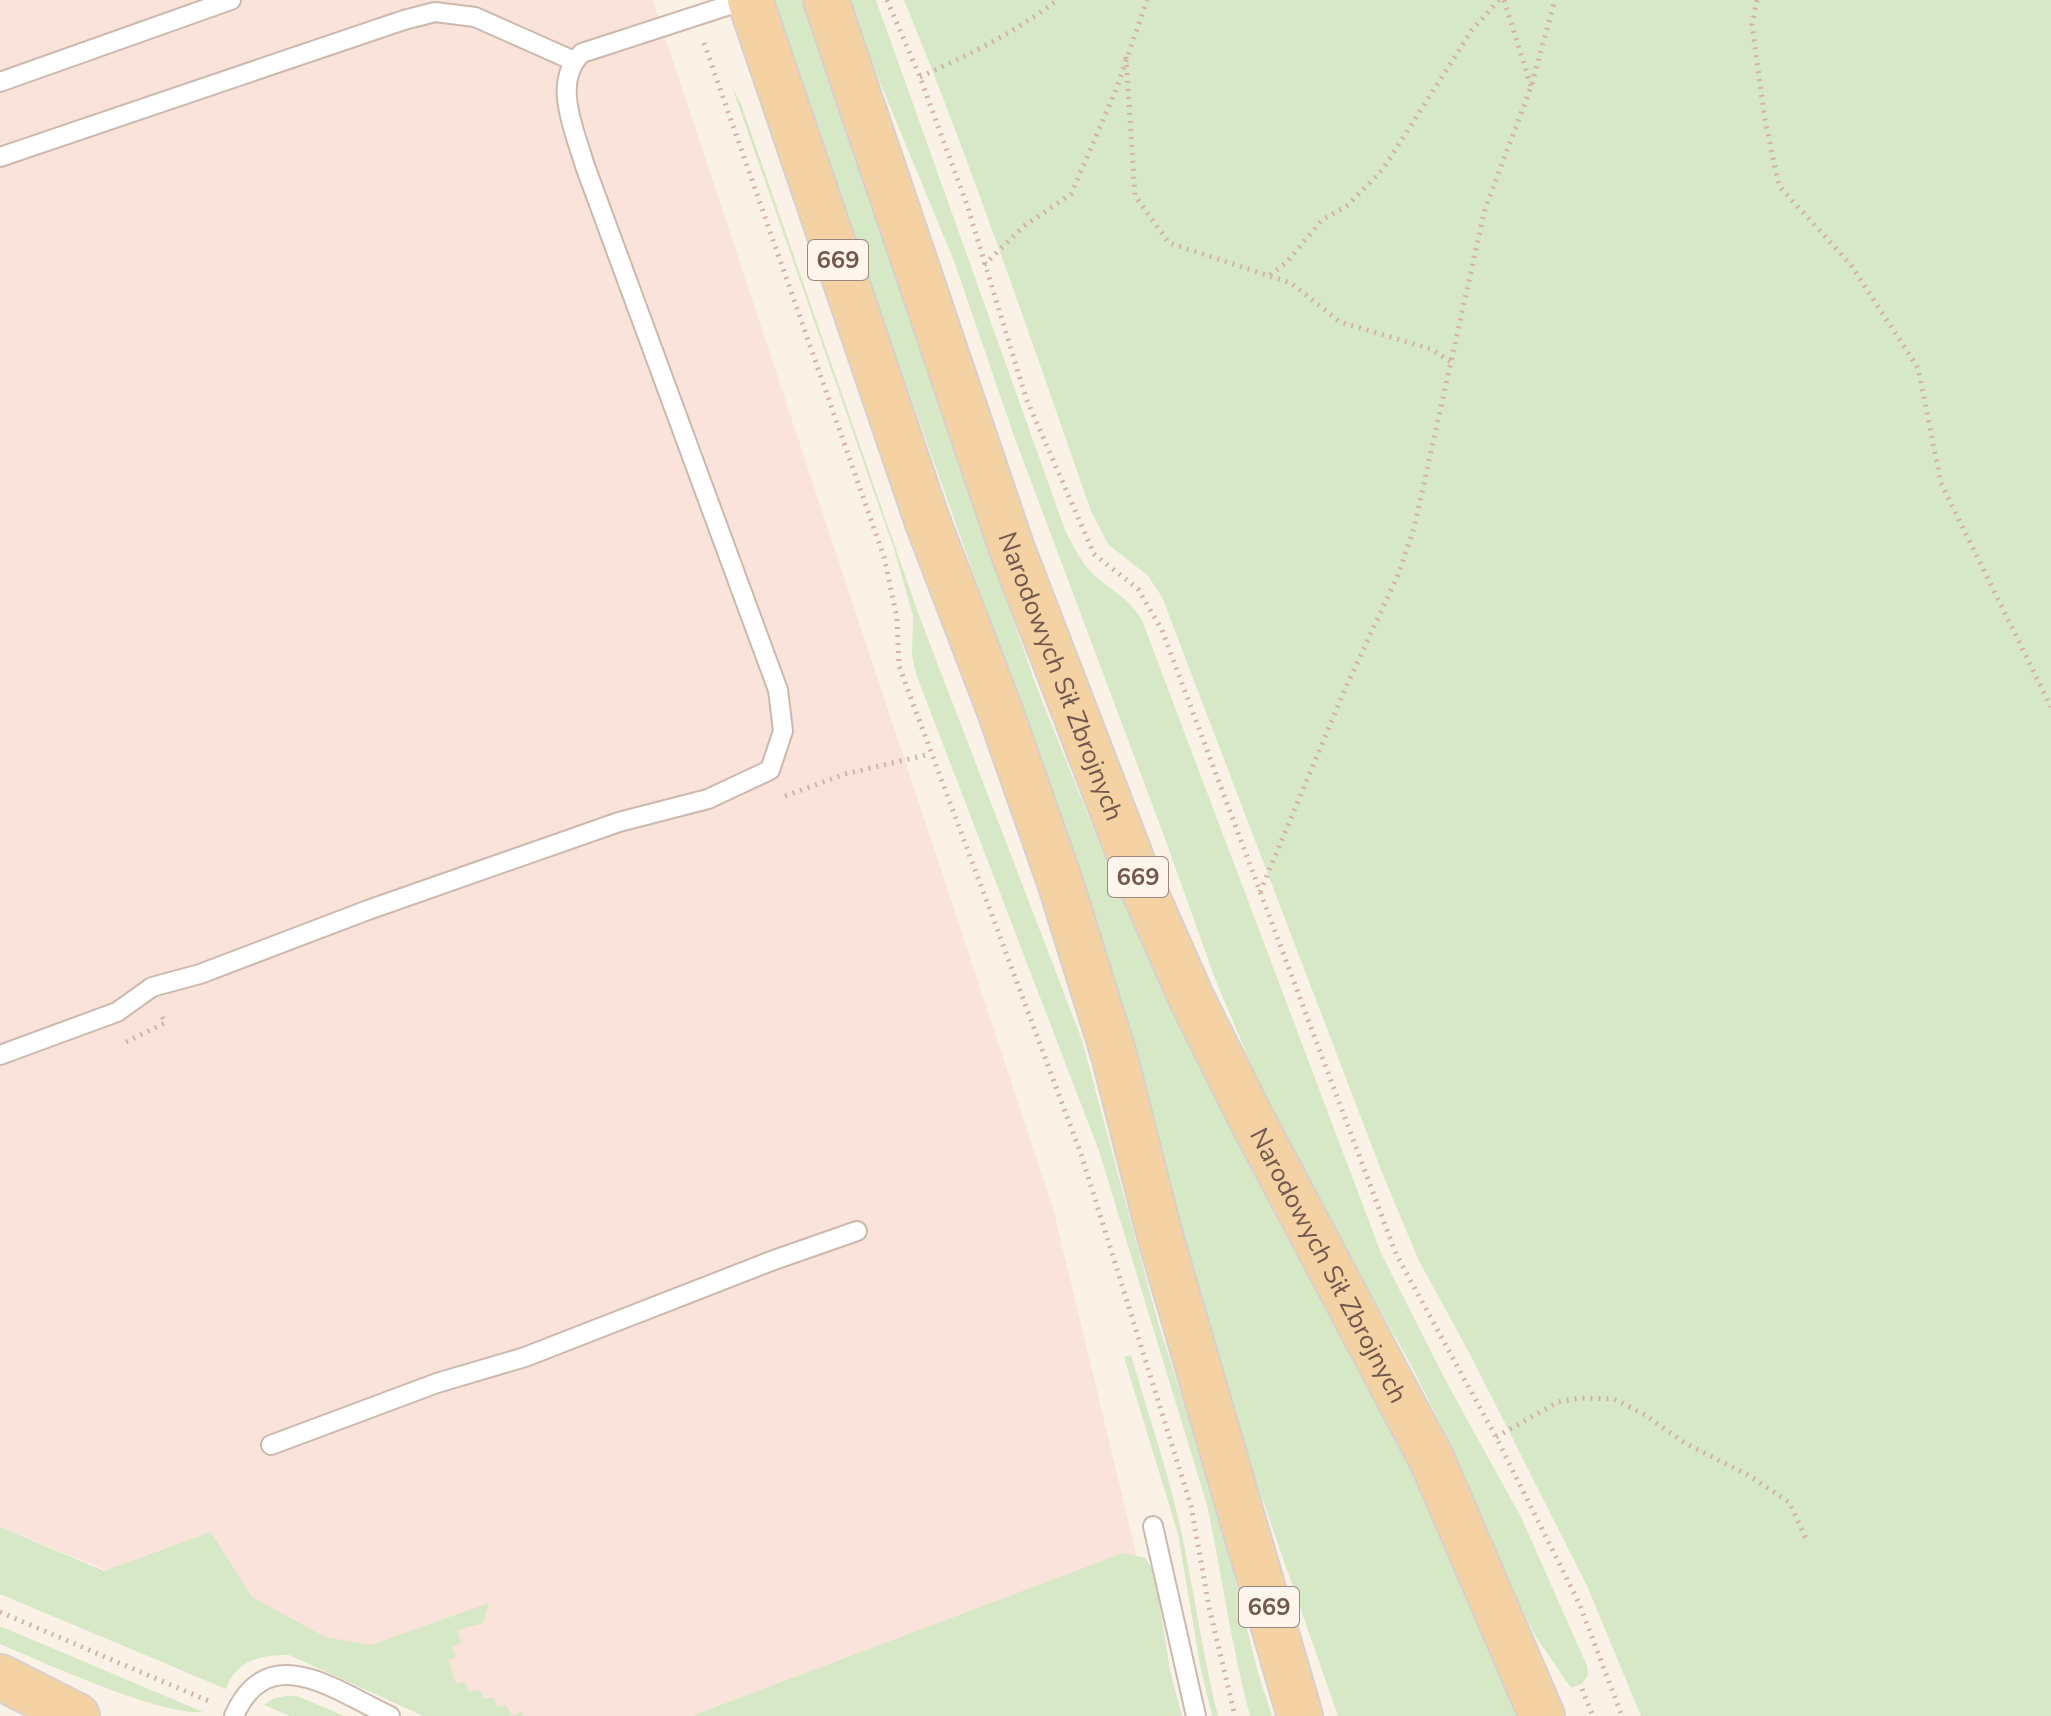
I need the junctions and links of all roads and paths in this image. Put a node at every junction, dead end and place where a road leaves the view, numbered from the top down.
1 (231, 0) edge
2 (747, 0) edge
3 (826, 0) edge
4 (887, 0) edge
5 (1057, 0) edge
6 (1147, 0) edge
7 (1502, 0) edge
8 (1555, 0) edge
9 (1757, 0) edge
10 (696, 17) junction
11 (1126, 57) junction
12 (574, 61) junction
13 (920, 77) junction
14 (0, 82) edge
15 (1531, 87) junction
16 (0, 157) edge
17 (984, 265) junction
18 (1270, 275) junction
19 (1451, 363) junction
20 (2051, 707) edge
21 (930, 754) junction
22 (774, 800) dead end
23 (1260, 892) junction
24 (0, 1055) edge
25 (857, 1231) dead end
26 (1496, 1437) junction
27 (271, 1445) dead end
28 (1153, 1526) dead end
29 (1807, 1541) dead end
30 (0, 1612) edge
31 (0, 1677) edge
32 (1582, 1689) dead end
33 (235, 1714) edge
34 (77, 1716) edge
35 (390, 1716) edge
36 (1196, 1716) edge
37 (1235, 1716) edge
38 (1300, 1716) edge
39 (1542, 1716) edge
40 (1593, 1716) edge
41 (1622, 1716) edge

1 - 14 lane
2 - 10 lane
2 - 38 main road, 669
3 - 39 main road, Narodowych Sił Zbrojnych / 669
4 - 13 path
5 - 13 path
6 - 11 path
7 - 15 path
7 - 18 path
8 - 15 path
9 - 20 path
10 - 12 lane
10 - 21 path
11 - 17 path
11 - 18 path
12 - 16 lane
12 - 24 lane
13 - 17 path
15 - 19 path
17 - 23 path
18 - 19 path
19 - 23 path
21 - 22 path
21 - 37 path
23 - 26 path
25 - 27 lane
26 - 29 path
26 - 41 path
28 - 36 lane
30 - 33 path
31 - 34 main road
32 - 40 path
33 - 35 lane

